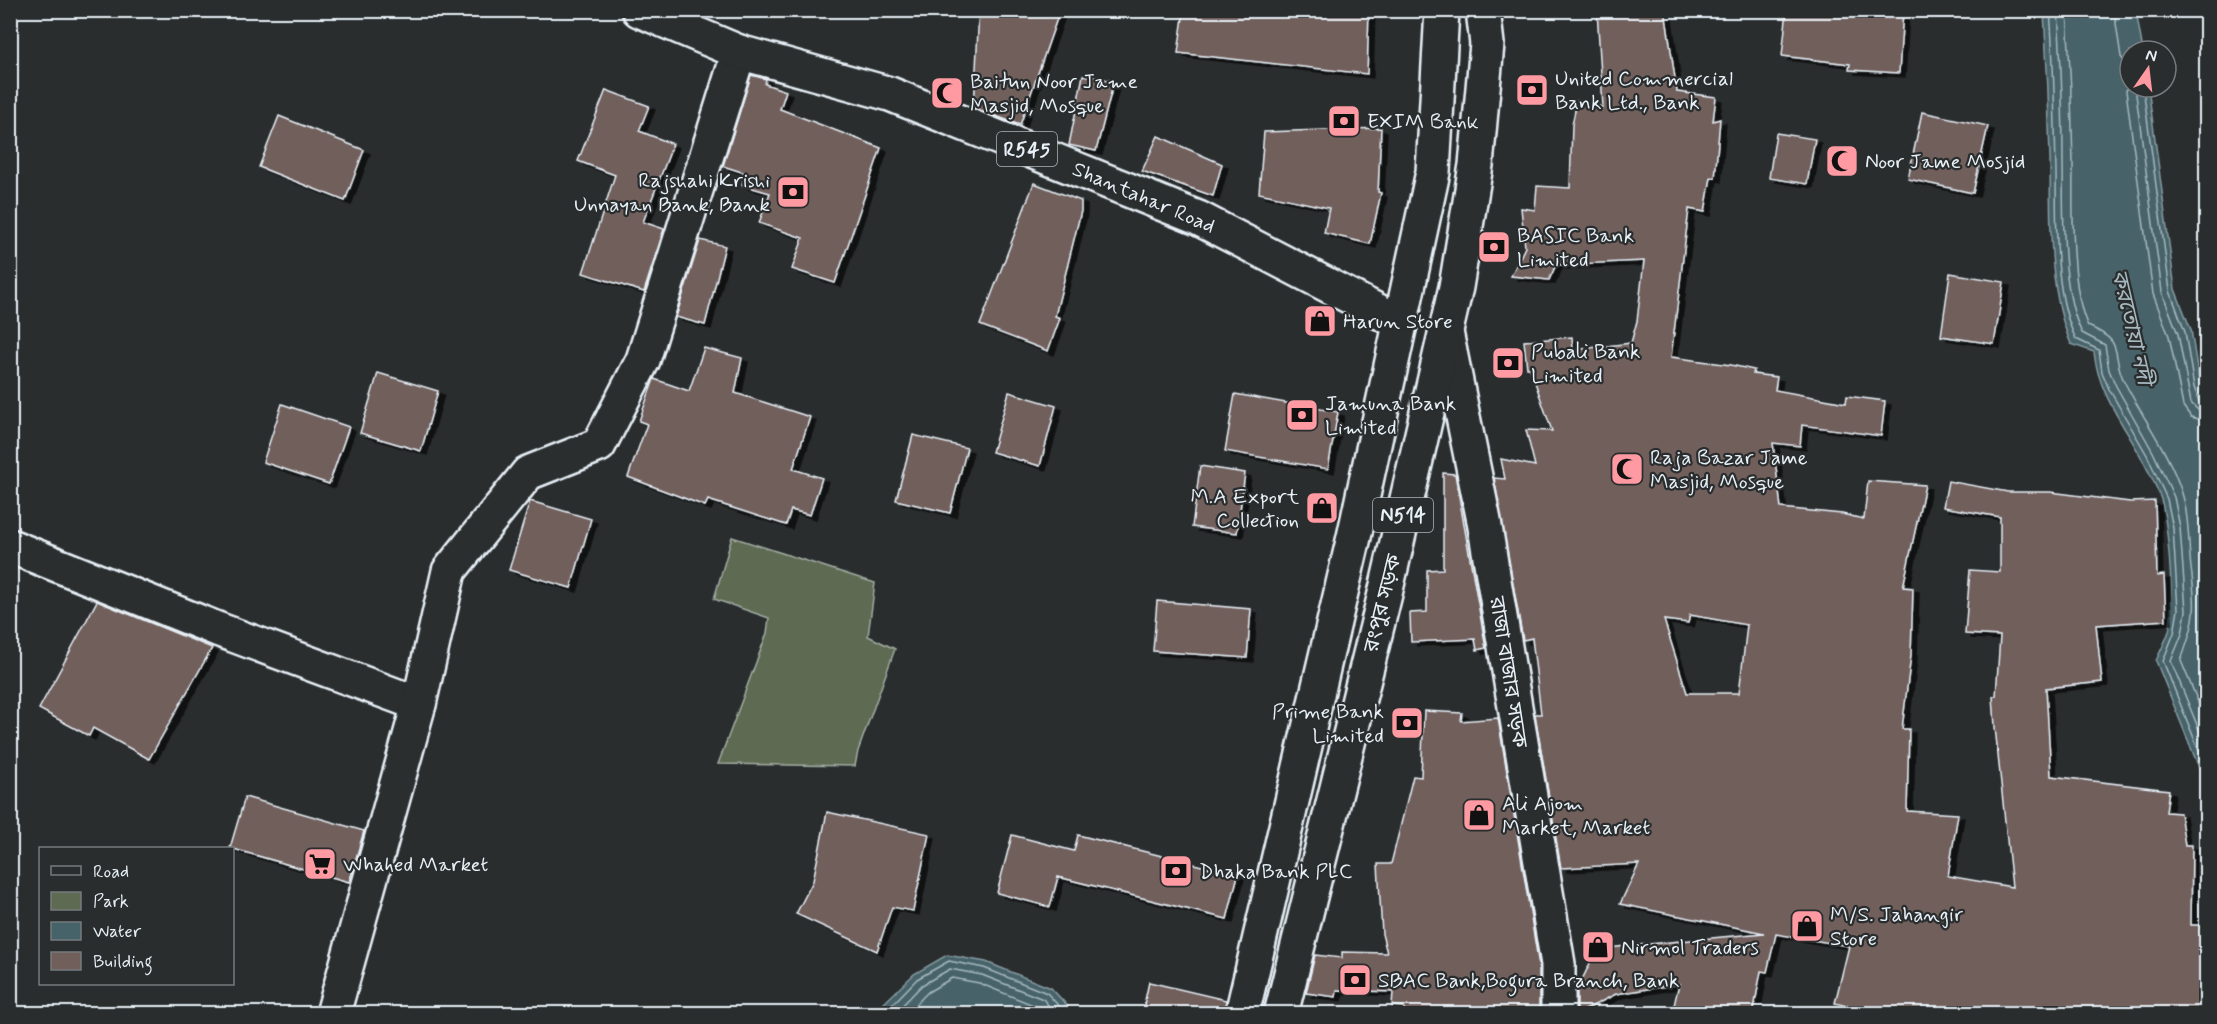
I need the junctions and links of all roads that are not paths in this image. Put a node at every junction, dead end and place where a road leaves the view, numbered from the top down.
1 (639, 10) edge
2 (1442, 10) edge
3 (1483, 10) edge
4 (739, 52) junction
5 (1401, 323) junction
6 (1446, 332) junction
7 (10, 546) edge
8 (419, 704) junction
9 (333, 1014) edge
10 (1242, 1014) edge
11 (1281, 1014) edge
12 (1558, 1014) edge

1 - 4 main road, Shantahar Road / R545
2 - 5 main road, রংপুর সড়ক / N514
3 - 6 main road, রংপুর সড়ক / N514
4 - 5 main road, Shantahar Road / R545
4 - 8 main road
5 - 6 main road, Shantahar Road
5 - 10 main road, রংপুর সড়ক / N514
6 - 11 main road, রংপুর সড়ক / N514
6 - 12 main road, রাজা বাজার সড়ক
7 - 8 main road
8 - 9 main road

